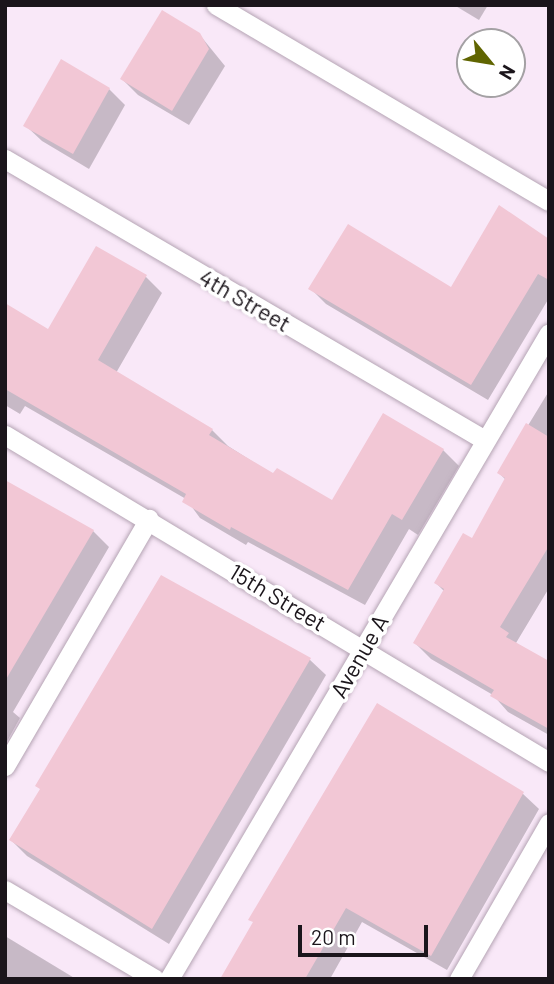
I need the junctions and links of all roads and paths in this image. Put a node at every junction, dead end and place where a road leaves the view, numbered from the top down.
1 (216, 5) edge
2 (5, 159) edge
3 (549, 201) edge
4 (549, 332) edge
5 (5, 435) edge
6 (485, 440) junction
7 (149, 519) junction
8 (361, 652) junction
9 (549, 762) edge
10 (5, 766) edge
11 (549, 823) edge
12 (5, 890) edge
13 (155, 979) edge
14 (169, 979) edge
15 (459, 979) edge

1 - 3 lane
2 - 6 lane, 4th Street
4 - 6 lane, Avenue A
5 - 7 lane, 15th Street
6 - 8 lane, Avenue A
7 - 8 lane, 15th Street
7 - 10 lane
8 - 9 lane, 15th Street
8 - 14 lane, Avenue A
11 - 15 lane
12 - 13 lane

